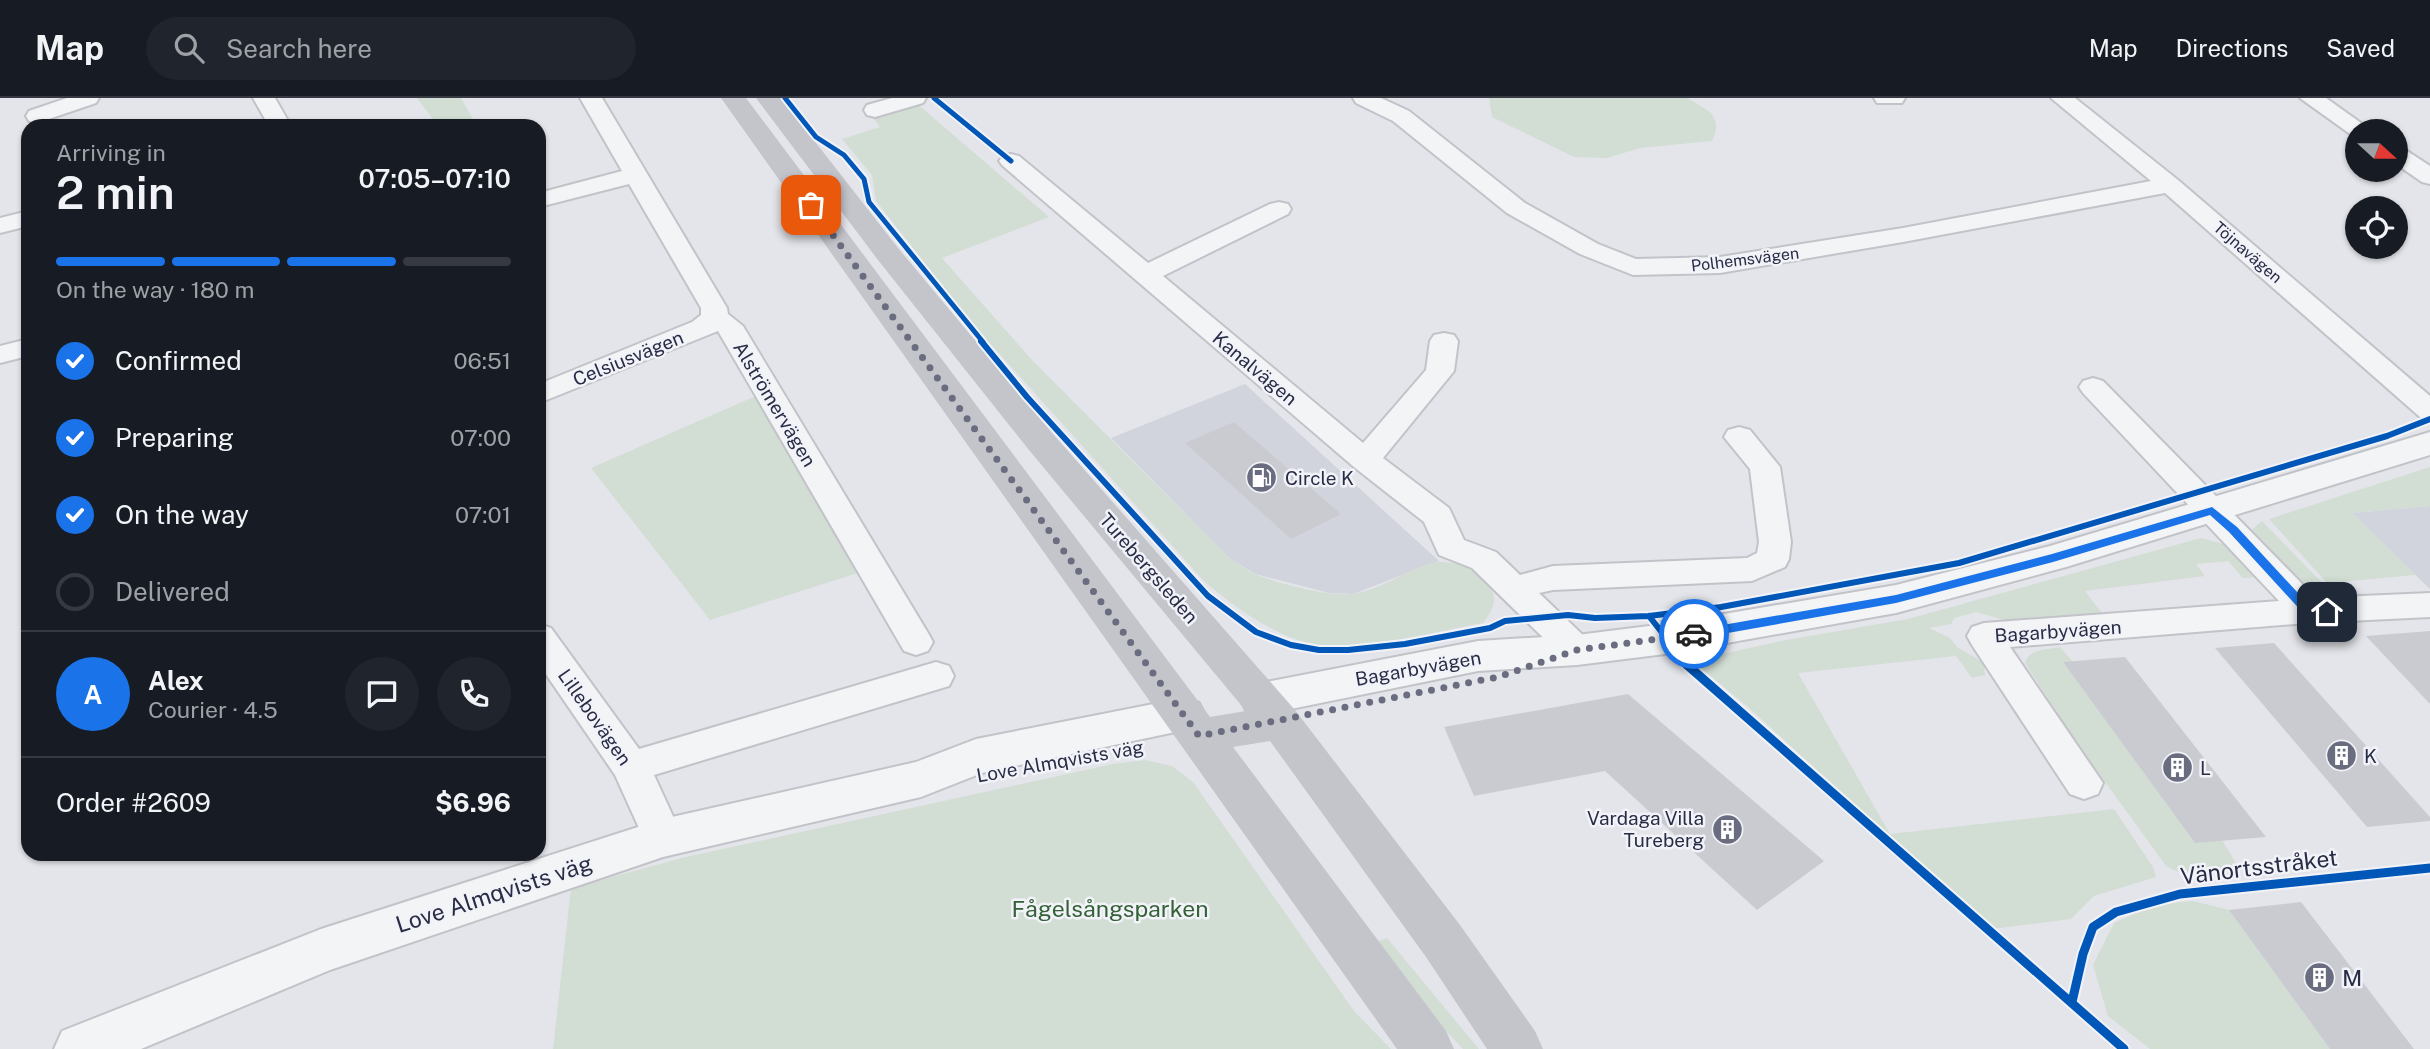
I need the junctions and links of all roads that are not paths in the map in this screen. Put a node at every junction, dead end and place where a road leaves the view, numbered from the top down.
1 (88, 98) edge
2 (264, 98) edge
3 (591, 98) edge
4 (733, 98) edge
5 (768, 98) edge
6 (915, 98) edge
7 (1364, 98) edge
8 (1885, 98) edge
9 (1894, 98) edge
10 (2062, 98) edge
11 (2311, 98) edge
12 (875, 110) dead end
13 (37, 116) dead end
14 (276, 119) edge
15 (2345, 120) edge
16 (1011, 162) dead end
17 (2408, 162) edge
18 (635, 175) junction
19 (2430, 177) edge
20 (2170, 185) junction
21 (546, 198) edge
22 (1279, 209) dead end
23 (21, 220) edge
24 (0, 226) edge
25 (1144, 275) junction
26 (715, 318) junction
27 (1444, 341) dead end
28 (21, 349) edge
29 (0, 355) edge
30 (2093, 387) dead end
31 (546, 391) edge
32 (2430, 411) edge
33 (1739, 437) dead end
34 (2430, 443) edge
35 (1365, 460) junction
36 (2212, 510) junction
37 (1514, 588) junction
38 (2430, 606) edge
39 (2308, 611) junction
40 (916, 642) dead end
41 (546, 647) edge
42 (1577, 650) junction
43 (936, 676) dead end
44 (1270, 710) junction
45 (1192, 726) junction
46 (631, 767) junction
47 (2084, 783) dead end
48 (663, 838) junction
49 (80, 1049) edge
50 (1428, 1049) edge
51 (1517, 1049) edge

1 - 13 street
2 - 14 street
3 - 18 street, Alströmervägen
4 - 45 main road
5 - 44 main road, Turebergsleden
6 - 12 street
7 - 20 street, Polhemsvägen
8 - 9 street
10 - 20 street, Töjnavägen
11 - 15 street
16 - 25 street, Kanalvägen
17 - 19 street
18 - 21 street
18 - 26 street, Alströmervägen
20 - 32 street, Töjnavägen
22 - 25 street
23 - 24 street
25 - 35 street, Kanalvägen
26 - 31 street, Celsiusvägen
26 - 40 street, Alströmervägen
27 - 35 street
28 - 29 street
30 - 36 street
33 - 37 street
34 - 36 street, Bagarbyvägen
35 - 37 street, Kanalvägen
36 - 39 street
36 - 42 street, Bagarbyvägen
37 - 42 street, Kanalvägen
38 - 39 street, Bagarbyvägen
39 - 47 street, Bagarbyvägen
41 - 46 street, Lillebovägen
42 - 44 street, Bagarbyvägen
43 - 46 street
44 - 45 main road
44 - 51 main road, Turebergsleden
45 - 48 street, Love Almqvists väg
45 - 50 main road
46 - 48 street, Lillebovägen
48 - 49 street, Love Almqvists väg

